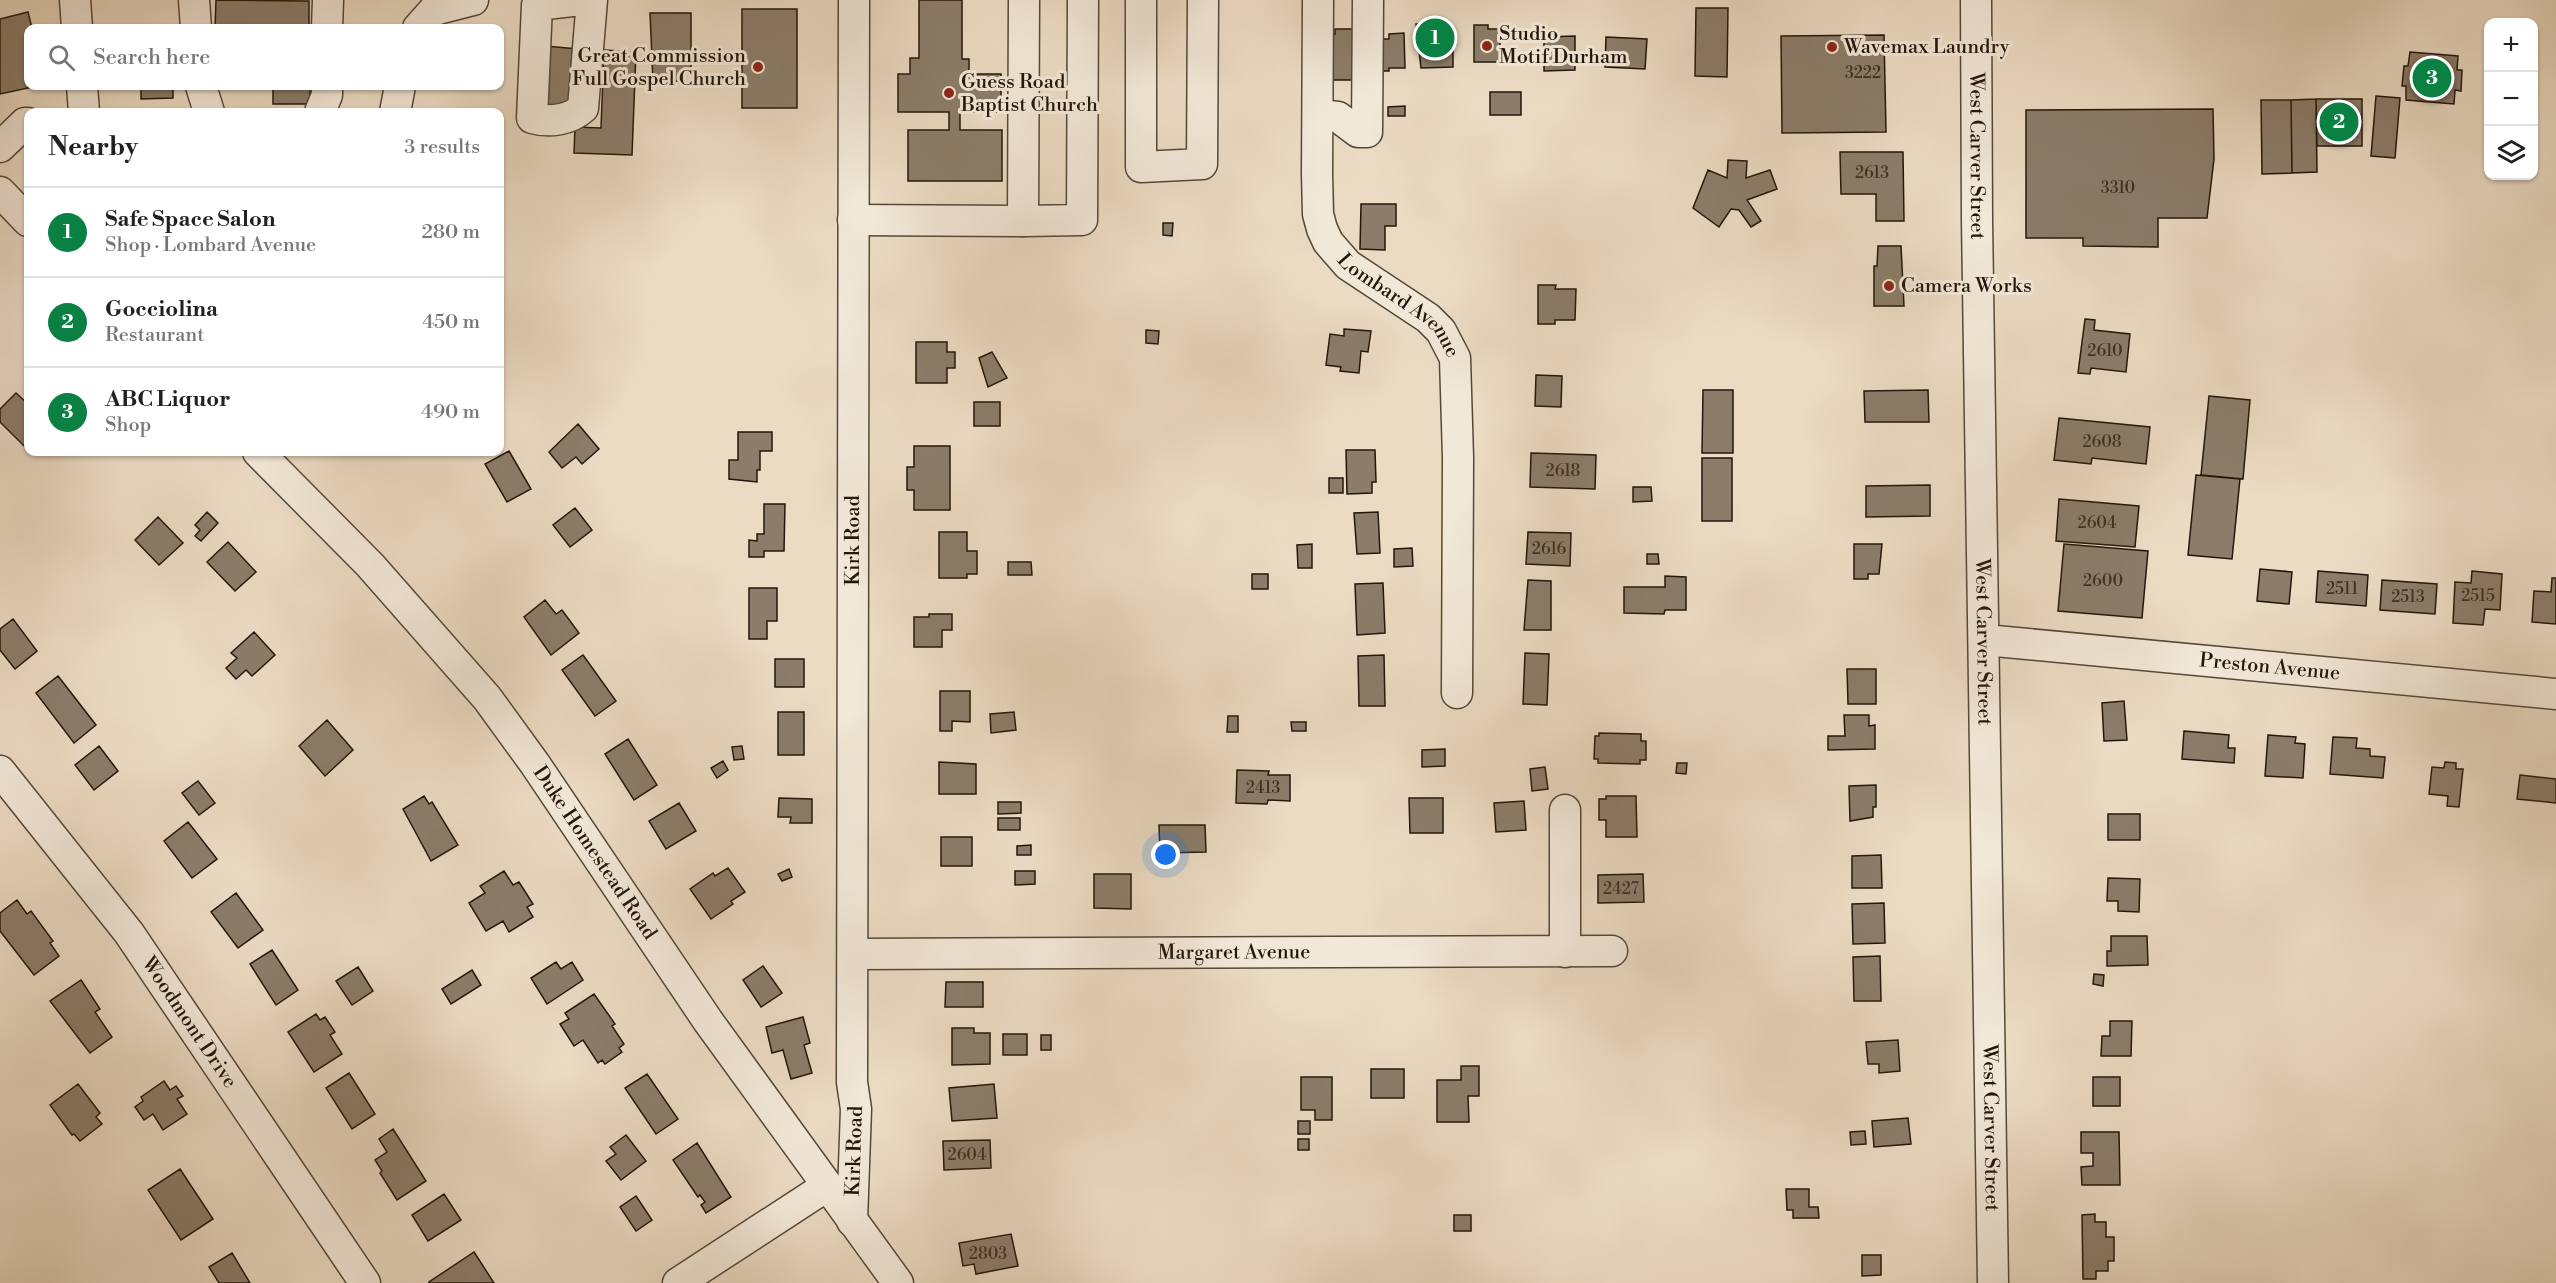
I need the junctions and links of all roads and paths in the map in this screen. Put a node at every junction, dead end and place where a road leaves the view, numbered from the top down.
1 (75, 0) edge
2 (194, 0) edge
3 (328, 0) edge
4 (474, 0) edge
5 (581, 0) edge
6 (592, 0) edge
7 (854, 0) edge
8 (1024, 0) edge
9 (1083, 0) edge
10 (1141, 0) edge
11 (1203, 0) edge
12 (1976, 0) edge
13 (1318, 5) edge
14 (1367, 7) edge
15 (77, 24) edge
16 (196, 24) edge
17 (327, 24) edge
18 (422, 24) edge
19 (82, 90) edge
20 (202, 90) edge
21 (327, 90) edge
22 (399, 90) edge
23 (84, 108) edge
24 (207, 108) edge
25 (322, 108) edge
26 (396, 108) edge
27 (1318, 115) junction
28 (24, 124) edge
29 (0, 147) edge
30 (0, 192) edge
31 (24, 217) edge
32 (853, 220) junction
33 (1023, 221) junction
34 (262, 456) edge
35 (1985, 640) junction
36 (1457, 693) dead end
37 (2556, 694) edge
38 (0, 771) edge
39 (1565, 810) dead end
40 (1612, 951) dead end
41 (1565, 952) junction
42 (854, 954) junction
43 (852, 1082) junction
44 (822, 1180) junction
45 (852, 1221) junction
46 (365, 1283) edge
47 (678, 1283) edge
48 (898, 1283) edge
49 (1993, 1283) edge

1 - 15 street
2 - 16 street
3 - 17 street
4 - 18 street
5 - 6 street
7 - 32 street, Kirk Road
8 - 33 street
9 - 33 street
10 - 11 street
12 - 35 street, West Carver Street
13 - 14 street
13 - 27 street, Lombard Avenue
14 - 27 street
19 - 23 street
20 - 24 street
21 - 25 street
22 - 26 street
27 - 36 street, Lombard Avenue
28 - 29 street
30 - 31 street
32 - 33 street
32 - 42 street, Kirk Road
34 - 44 street, Duke Homestead Road
35 - 37 street, Preston Avenue
35 - 49 street, West Carver Street
38 - 46 street, Woodmont Drive
39 - 41 street
40 - 41 street, Margaret Avenue
41 - 42 street, Margaret Avenue
42 - 43 street, Kirk Road
43 - 44 street, Kirk Road
43 - 45 street, Kirk Road
44 - 45 street, Duke Homestead Road
44 - 47 street
45 - 48 street, Duke Homestead Road

